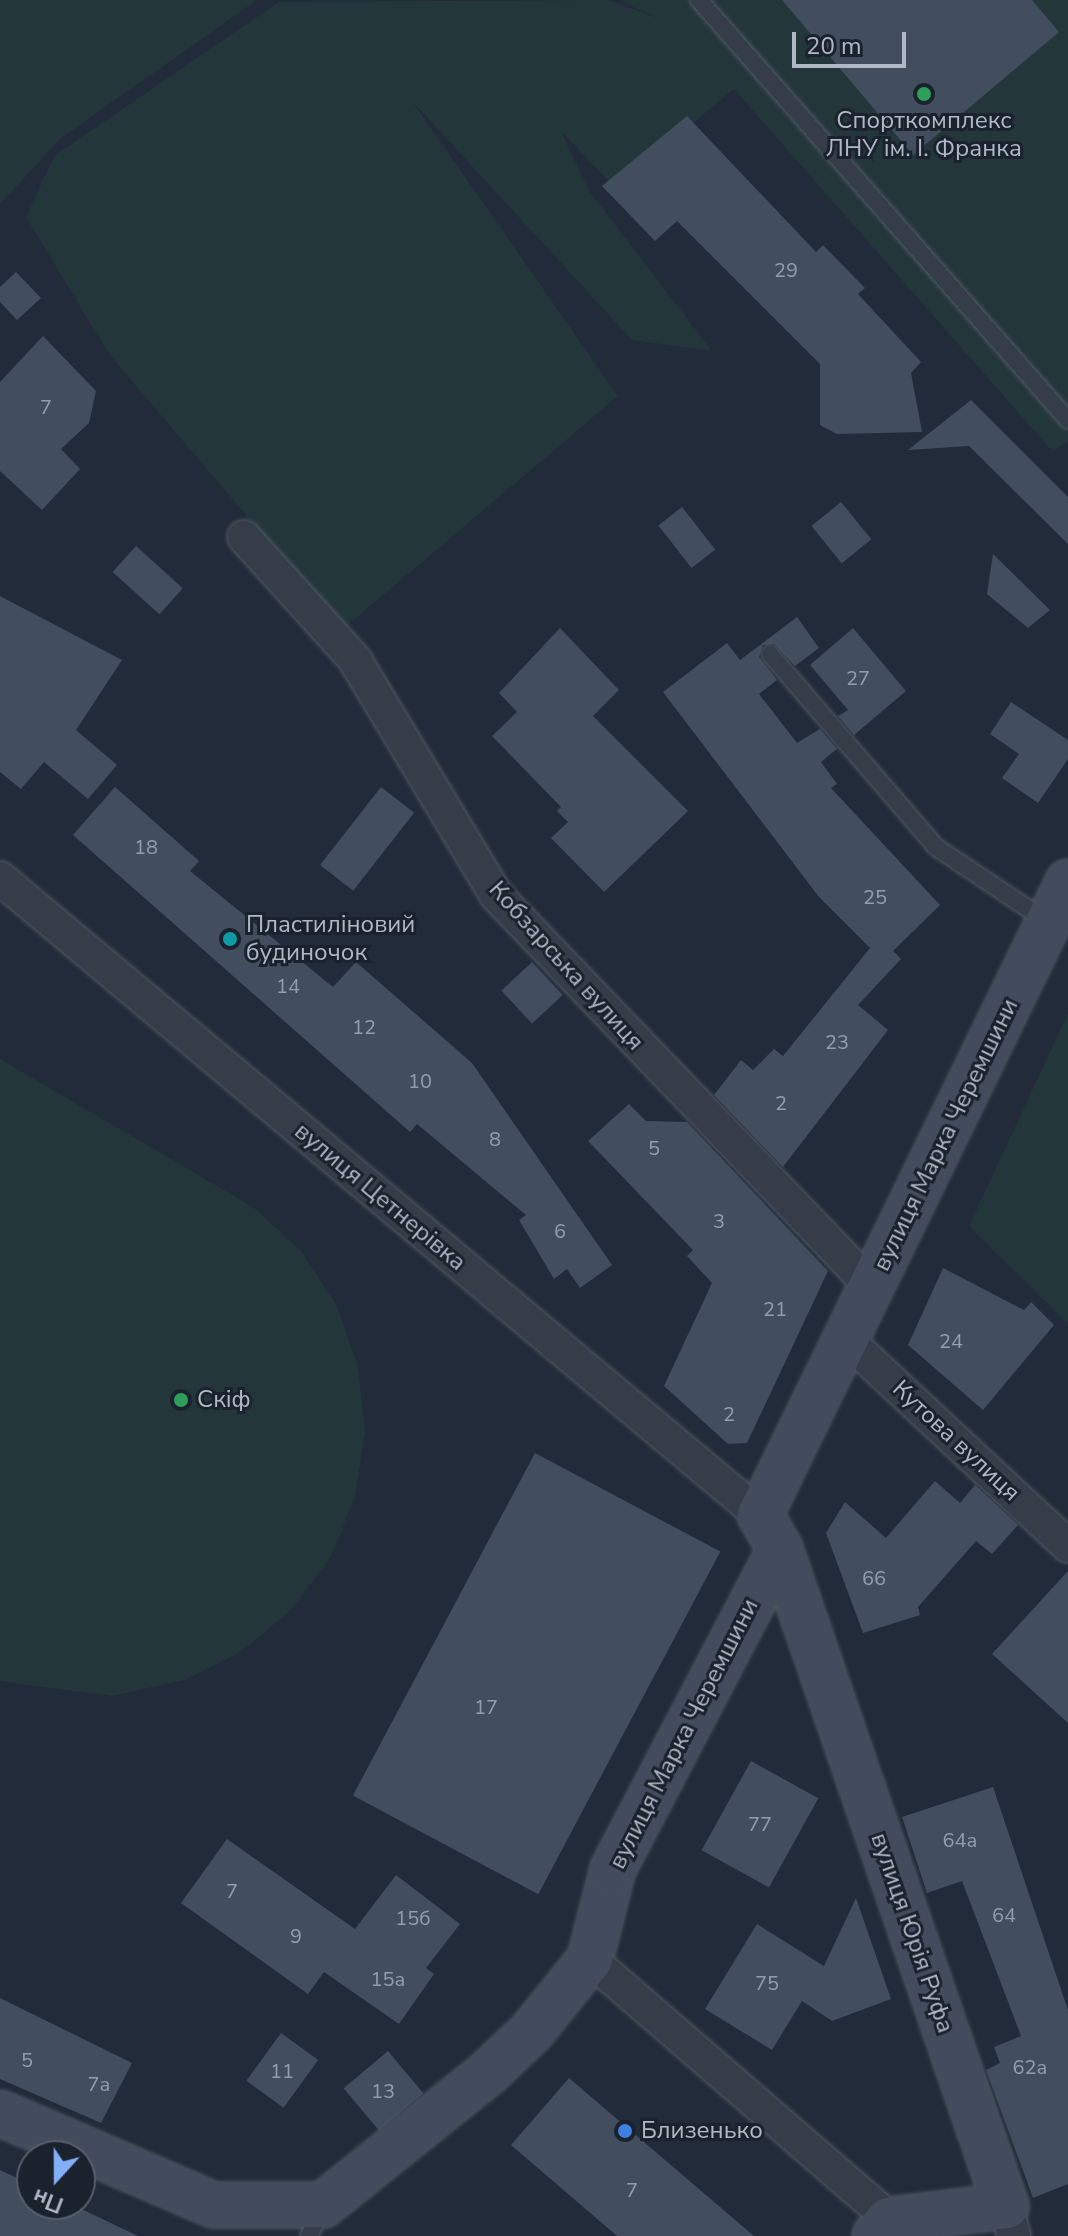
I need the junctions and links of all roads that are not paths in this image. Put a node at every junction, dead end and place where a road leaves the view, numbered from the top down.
1 (699, 0) edge
2 (1068, 420) edge
3 (244, 537) dead end
4 (770, 654) dead end
5 (0, 878) edge
6 (1068, 882) edge
7 (1049, 923) junction
8 (871, 1286) junction
9 (845, 1338) junction
10 (770, 1532) junction
11 (1068, 1546) edge
12 (590, 1959) junction
13 (0, 2113) edge
14 (316, 2221) edge
15 (1010, 2221) edge
16 (892, 2231) edge

1 - 2 lane
3 - 8 street, Кобзарська вулиця
4 - 7 lane
5 - 10 street, вулиця Цетнерівка
6 - 7 street, вулиця Марка Черемшини
7 - 8 street, вулиця Марка Черемшини
8 - 9 street, вулиця Марка Черемшини
9 - 10 street, вулиця Марка Черемшини
9 - 11 street, Кутова вулиця
10 - 12 street, вулиця Марка Черемшини
10 - 15 street, вулиця Юрія Руфа
12 - 14 street, вулиця Марка Черемшини
12 - 16 street, вулиця Юрія Руфа
13 - 14 street, вулиця Марка Черемшини
15 - 16 street, вулиця Юрія Руфа

